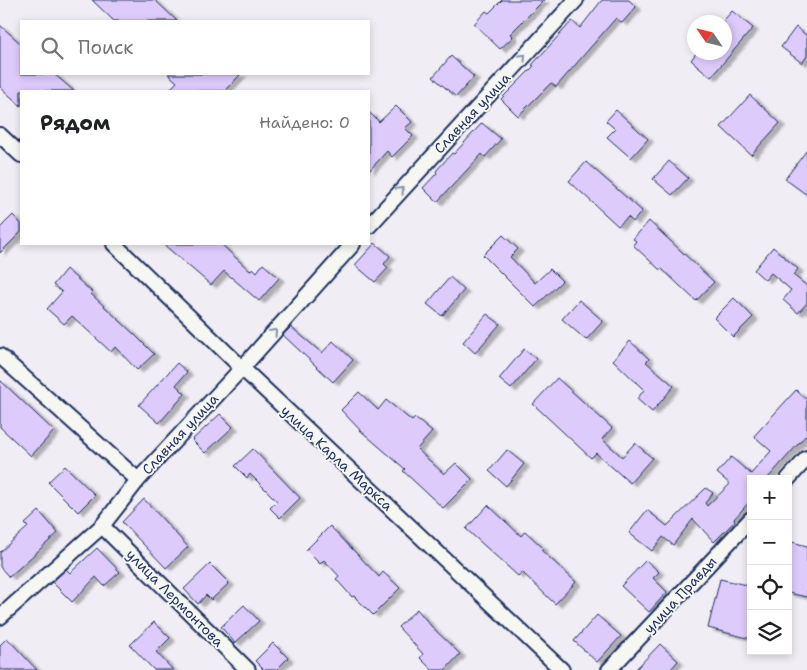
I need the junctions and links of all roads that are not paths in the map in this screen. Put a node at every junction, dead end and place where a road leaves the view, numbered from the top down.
1 (576, 0) edge
2 (0, 135) edge
3 (20, 154) edge
4 (370, 225) edge
5 (115, 245) edge
6 (352, 245) edge
7 (0, 356) edge
8 (242, 368) junction
9 (807, 458) edge
10 (792, 475) edge
11 (138, 480) junction
12 (750, 520) edge
13 (102, 526) junction
14 (0, 617) edge
15 (248, 670) edge
16 (562, 670) edge
17 (609, 670) edge

4 -> 1 street, Славная улица
2 - 3 street
5 - 8 street, улица Карла Маркса
8 -> 6 street, Славная улица
7 - 11 street
8 - 11 street, Славная улица
8 - 16 street, улица Карла Маркса
9 - 10 street
11 - 13 street, Славная улица
12 - 17 street, улица Правды
13 - 14 street, Славная улица
13 - 15 street, улица Лермонтова

